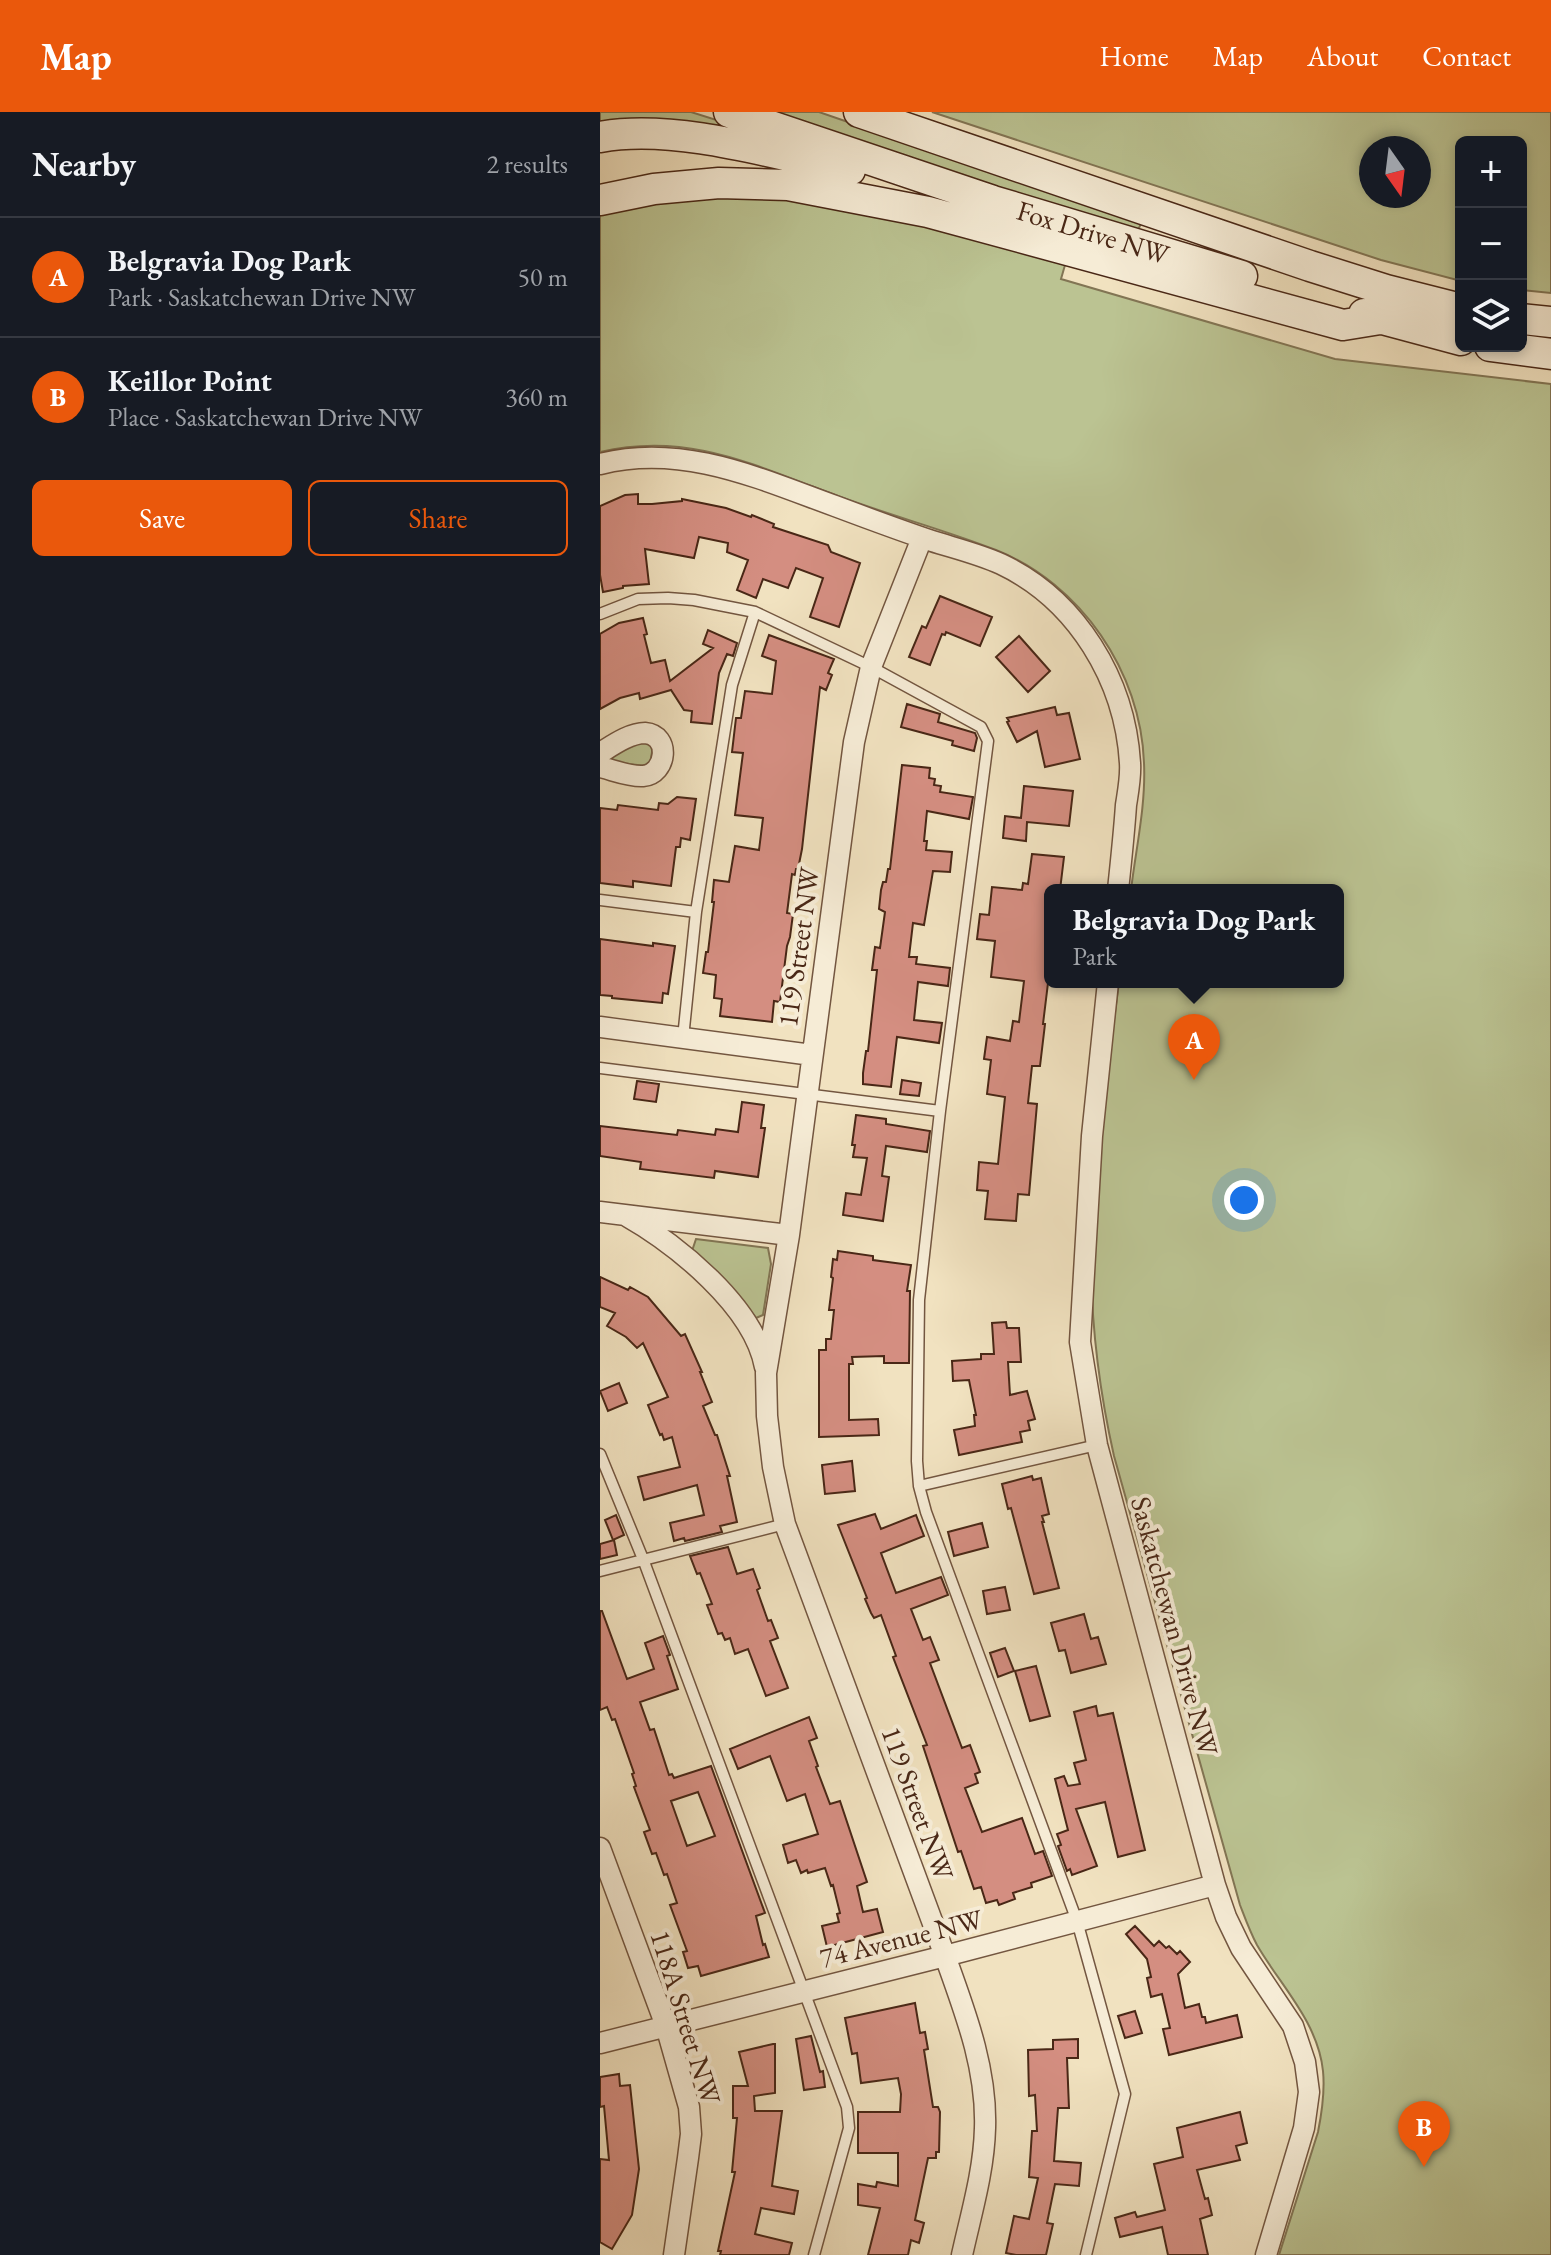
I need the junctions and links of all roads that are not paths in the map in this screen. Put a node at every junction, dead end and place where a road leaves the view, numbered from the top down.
1 (729, 112) edge
2 (859, 112) edge
3 (600, 137) edge
4 (600, 200) edge
5 (993, 201) junction
6 (1455, 307) edge
7 (1380, 319) junction
8 (1527, 320) edge
9 (1551, 322) edge
10 (1455, 338) edge
11 (1527, 351) edge
12 (1551, 354) edge
13 (600, 464) edge
14 (922, 538) junction
15 (755, 612) junction
16 (600, 614) edge
17 (871, 667) junction
18 (600, 753) edge
19 (600, 767) edge
20 (1119, 884) edge
21 (600, 900) edge
22 (696, 912) junction
23 (1107, 988) edge
24 (600, 1027) edge
25 (683, 1038) junction
26 (812, 1055) junction
27 (600, 1068) edge
28 (807, 1094) junction
29 (940, 1111) junction
30 (600, 1212) edge
31 (625, 1215) junction
32 (789, 1235) junction
33 (766, 1373) junction
34 (1097, 1445) junction
35 (600, 1454) edge
36 (919, 1486) junction
37 (785, 1524) junction
38 (643, 1559) junction
39 (600, 1571) edge
40 (600, 1848) edge
41 (1215, 1885) junction
42 (1077, 1921) junction
43 (945, 1956) junction
44 (805, 1992) junction
45 (666, 2026) junction
46 (600, 2043) edge
47 (674, 2255) edge
48 (814, 2255) edge
49 (962, 2255) edge
50 (1086, 2255) edge
51 (1266, 2255) edge

1 - 5 main road, Fox Drive NW
2 - 6 main road, Fox Drive NW
3 - 5 main road
4 - 7 main road
5 - 7 main road, Fox Drive NW
7 - 10 main road, Fox Drive NW
8 - 9 main road
11 - 12 main road
13 - 14 street
14 - 17 street, 119 Street NW
14 - 20 street
15 - 16 lane
15 - 17 lane
15 - 22 lane
17 - 26 street, 119 Street NW
17 - 29 lane
18 - 19 street
21 - 22 lane
22 - 25 lane
23 - 34 street, Saskatchewan Drive NW
24 - 25 street
25 - 26 street
26 - 28 street, 119 Street NW
27 - 28 lane
28 - 29 lane
28 - 32 street, 119 Street NW
29 - 36 lane
30 - 31 street
31 - 32 street
31 - 33 street, 119 Street NW
32 - 33 street, 119 Street NW
33 - 37 street, 119 Street NW
34 - 36 lane
34 - 41 street, Saskatchewan Drive NW
35 - 38 lane
36 - 42 lane
37 - 38 lane
37 - 43 street, 119 Street NW
38 - 39 lane
38 - 44 lane
40 - 45 street, 118A Street NW
41 - 42 street, 74 Avenue NW
41 - 51 street, Saskatchewan Drive NW
42 - 43 street, 74 Avenue NW
42 - 50 lane
43 - 44 street, 74 Avenue NW
43 - 49 street, 119 Street NW
44 - 45 street, 74 Avenue NW
44 - 48 lane
45 - 46 street, 74 Avenue NW
45 - 47 street, 118A Street NW

